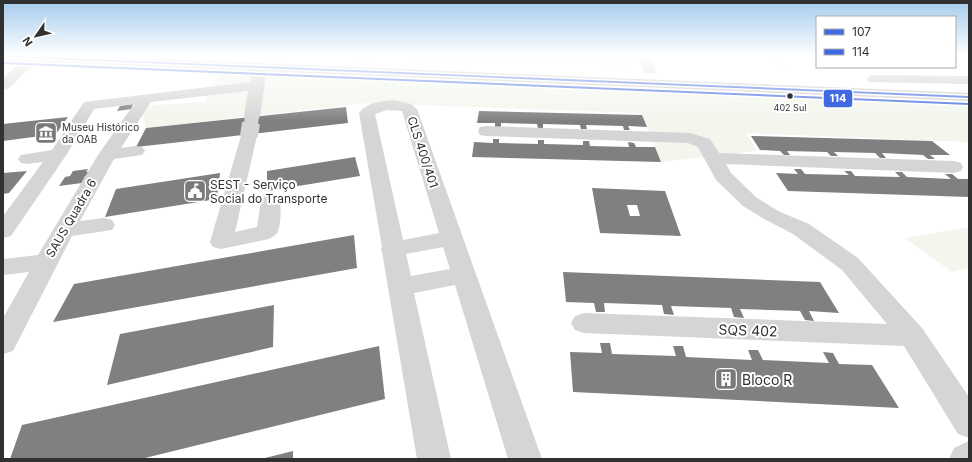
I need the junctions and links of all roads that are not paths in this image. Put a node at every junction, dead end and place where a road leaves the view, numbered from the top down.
1 (10, 78) edge
2 (258, 78) edge
3 (502, 78) edge
4 (862, 78) dead end
5 (935, 78) edge
6 (929, 79) junction
7 (969, 80) edge
8 (3, 86) edge
9 (256, 86) junction
10 (969, 97) edge
11 (141, 106) junction
12 (252, 116) tunnel mouth
13 (79, 121) junction
14 (486, 131) dead end
15 (249, 136) tunnel mouth
16 (136, 151) dead end
17 (58, 154) junction
18 (107, 155) junction
19 (714, 158) junction
20 (27, 159) dead end
21 (954, 167) dead end
22 (271, 201) dead end
23 (104, 225) dead end
24 (65, 230) junction
25 (3, 231) edge
26 (451, 238) junction
27 (392, 249) junction
28 (46, 262) junction
29 (3, 267) edge
30 (464, 275) junction
31 (400, 287) junction
32 (13, 304) edge
33 (584, 323) dead end
34 (912, 336) junction
35 (3, 343) edge
36 (969, 424) edge
37 (969, 456) edge
38 (434, 459) edge
39 (525, 459) edge
40 (966, 459) edge

1 - 8 street
2 - 9 street
3 - 10 main road
4 - 6 main road
5 - 6 main road
6 - 7 main road
9 - 11 street
9 - 12 street
11 - 13 street
11 - 13 street
11 - 18 street, SAUS Quadra 6
13 - 17 street
14 - 19 street
15 - 22 street
16 - 18 street
17 - 20 street
17 - 25 street
18 - 24 street, SAUS Quadra 6
19 - 21 street
19 - 34 street
23 - 24 street
24 - 28 street, SAUS Quadra 6
26 - 27 street
26 - 27 street, CLS 400/401
26 - 30 street, CLS 400/401
27 - 31 street, CLS 400/401
28 - 29 street
28 - 32 street, SAUS Quadra 6
30 - 31 street
30 - 39 street, CLS 400/401
31 - 38 street, CLS 400/401
32 - 35 street, SAUS Quadra 6
33 - 34 street, SQS 402
34 - 36 street
37 - 40 street

